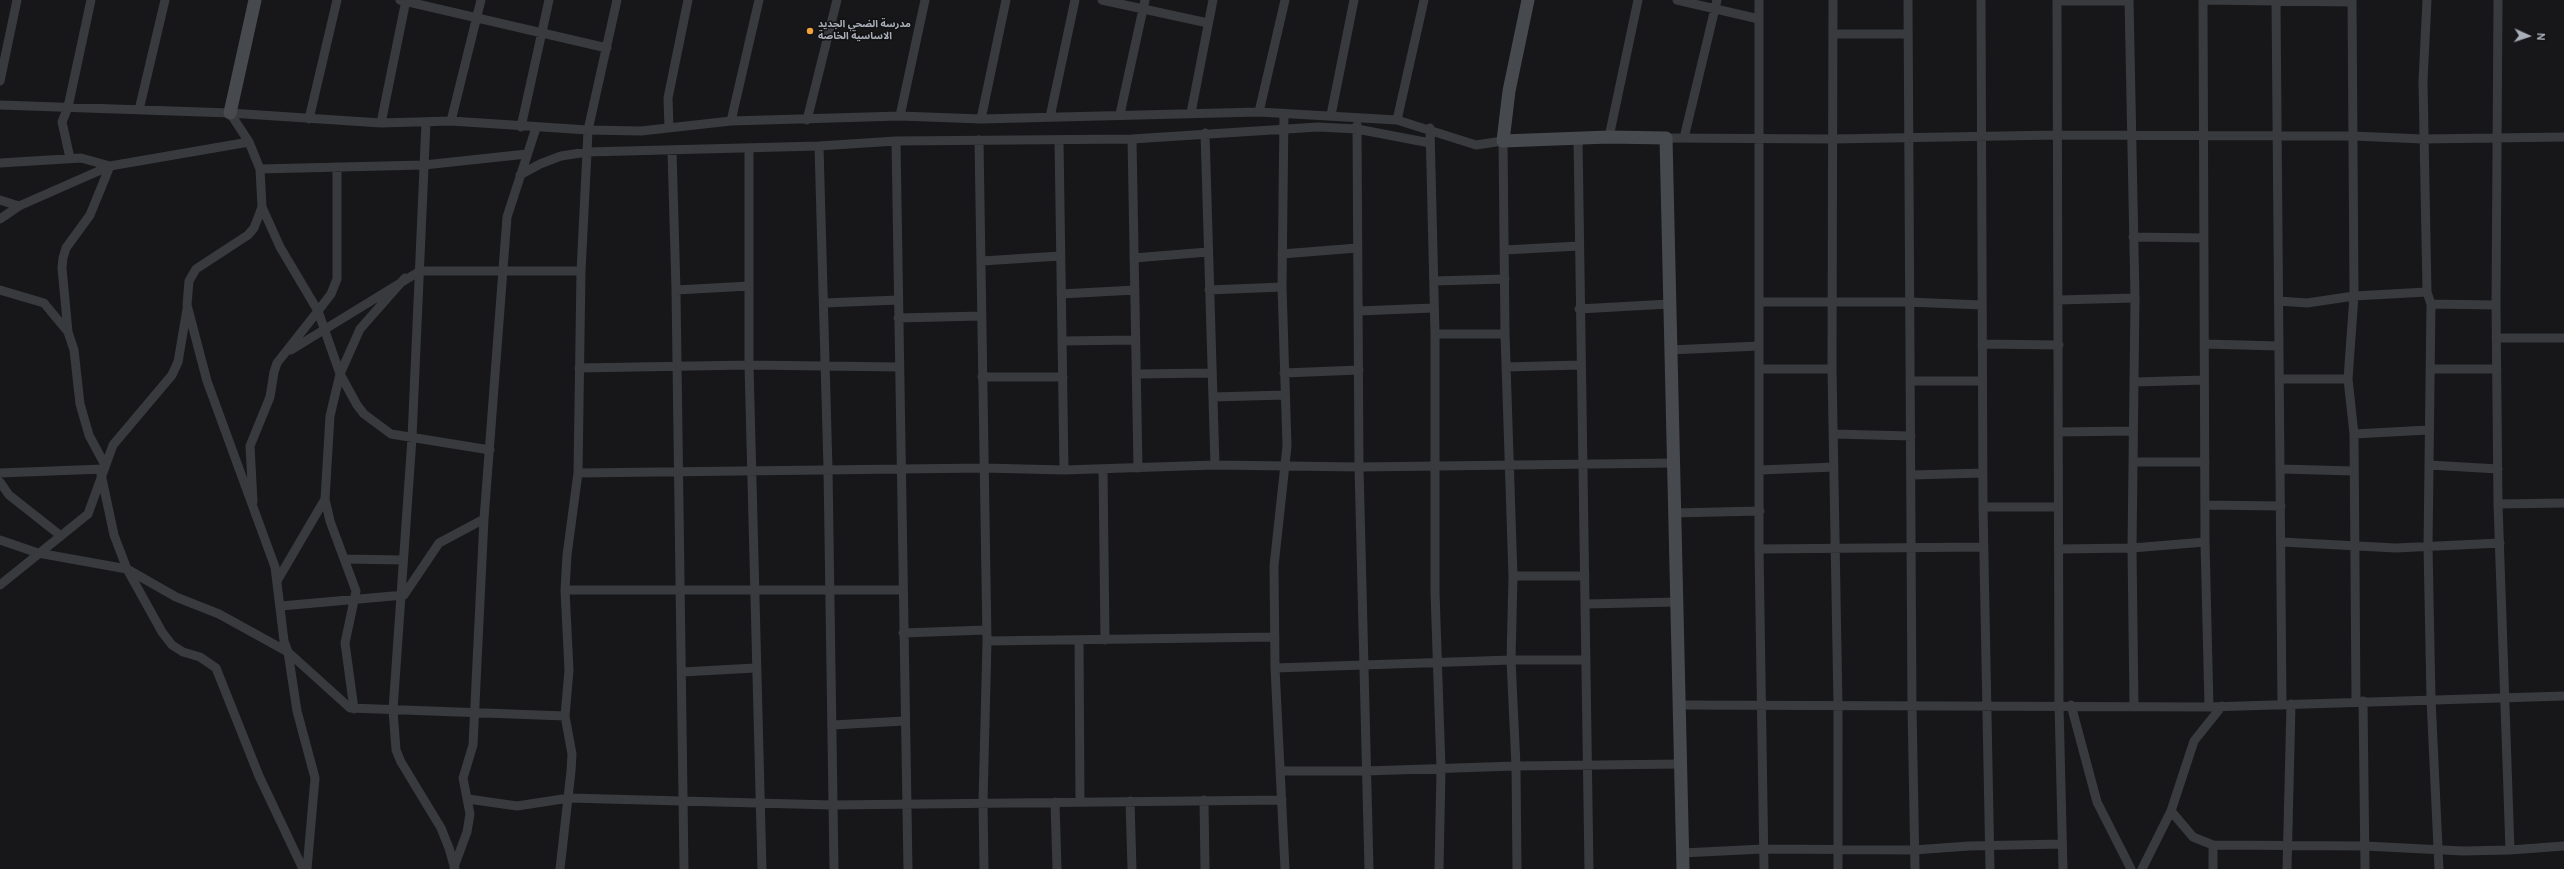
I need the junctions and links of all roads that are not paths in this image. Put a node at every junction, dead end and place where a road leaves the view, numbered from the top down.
1 (18, 0) edge
2 (91, 0) edge
3 (165, 0) edge
4 (255, 0) edge
5 (337, 0) edge
6 (481, 0) edge
7 (548, 0) edge
8 (617, 0) edge
9 (688, 0) edge
10 (759, 0) edge
11 (837, 0) edge
12 (925, 0) edge
13 (1006, 0) edge
14 (1075, 0) edge
15 (1102, 0) edge
16 (1213, 0) edge
17 (1285, 0) edge
18 (1354, 0) edge
19 (1424, 0) edge
20 (1528, 0) edge
21 (1638, 0) edge
22 (1677, 0) edge
23 (1758, 0) edge
24 (1834, 0) edge
25 (1908, 0) edge
26 (1982, 0) edge
27 (2057, 0) edge
28 (2129, 0) edge
29 (2203, 0) edge
30 (2427, 0) edge
31 (2498, 0) edge
32 (404, 1) edge
33 (2276, 1) edge
34 (2352, 1) edge
35 (1144, 4) edge
36 (1716, 4) edge
37 (478, 18) junction
38 (1759, 19) junction
39 (1208, 23) junction
40 (542, 33) junction
41 (1834, 34) junction
42 (1907, 34) junction
43 (607, 48) junction
44 (0, 81) edge
45 (0, 104) edge
46 (68, 108) junction
47 (139, 110) junction
48 (1259, 112) junction
49 (230, 113) junction
50 (1191, 113) junction
51 (1120, 114) junction
52 (1284, 114) junction
53 (1331, 115) junction
54 (900, 116) junction
55 (1050, 117) junction
56 (1357, 117) junction
57 (309, 119) junction
58 (981, 119) junction
59 (807, 120) junction
60 (1397, 120) junction
61 (451, 121) junction
62 (731, 121) junction
63 (426, 122) junction
64 (381, 123) junction
65 (521, 127) junction
66 (536, 128) junction
67 (668, 128) junction
68 (1430, 128) junction
69 (1284, 129) junction
70 (1357, 129) junction
71 (588, 130) junction
72 (1205, 133) junction
73 (2058, 135) junction
74 (2204, 136) junction
75 (2353, 136) junction
76 (1609, 137) junction
77 (1981, 137) junction
78 (2131, 137) junction
79 (2277, 137) junction
80 (2564, 137) edge
81 (1578, 138) junction
82 (1666, 138) junction
83 (1684, 138) junction
84 (1757, 138) junction
85 (1908, 138) junction
86 (1132, 139) junction
87 (1834, 139) junction
88 (2423, 139) junction
89 (2498, 139) junction
90 (979, 140) junction
91 (1059, 140) junction
92 (896, 141) junction
93 (1504, 141) junction
94 (249, 142) junction
95 (1430, 143) junction
96 (819, 146) junction
97 (749, 148) junction
98 (672, 151) junction
99 (587, 152) junction
100 (527, 154) junction
101 (70, 158) junction
102 (0, 163) edge
103 (424, 165) junction
104 (110, 166) junction
105 (337, 167) junction
106 (260, 169) junction
107 (520, 176) junction
108 (0, 200) edge
109 (19, 206) junction
110 (262, 207) junction
111 (0, 220) edge
112 (2133, 237) junction
113 (2204, 238) junction
114 (1579, 246) junction
115 (1357, 248) junction
116 (1505, 250) junction
117 (1208, 252) junction
118 (1282, 254) junction
119 (1060, 256) junction
120 (1134, 258) junction
121 (982, 261) junction
122 (502, 271) junction
123 (581, 271) junction
124 (420, 272) junction
125 (405, 278) junction
126 (1505, 279) junction
127 (1434, 281) junction
128 (749, 286) junction
129 (1282, 287) junction
130 (0, 290) edge
131 (676, 290) junction
132 (1135, 290) junction
133 (1209, 290) junction
134 (2427, 292) junction
135 (1061, 294) junction
136 (2354, 296) junction
137 (2135, 298) junction
138 (898, 300) junction
139 (2058, 300) junction
140 (2280, 301) junction
141 (1759, 302) junction
142 (1834, 302) junction
143 (1908, 302) junction
144 (824, 303) junction
145 (1669, 304) junction
146 (2431, 304) junction
147 (187, 305) junction
148 (1982, 305) junction
149 (2496, 305) junction
150 (1433, 308) junction
151 (1579, 309) junction
152 (318, 311) junction
153 (1358, 311) junction
154 (982, 316) junction
155 (898, 318) junction
156 (325, 329) junction
157 (68, 332) junction
158 (1435, 334) junction
159 (1504, 334) junction
160 (2496, 338) junction
161 (2564, 338) edge
162 (1135, 340) junction
163 (1063, 341) junction
164 (1982, 344) junction
165 (2204, 344) junction
166 (2059, 345) junction
167 (1759, 346) junction
168 (2279, 346) junction
169 (1670, 350) junction
170 (285, 354) junction
171 (749, 365) junction
172 (1580, 365) junction
173 (825, 366) junction
174 (677, 367) junction
175 (899, 367) junction
176 (1506, 367) junction
177 (579, 368) junction
178 (1760, 369) junction
179 (1832, 369) junction
180 (2431, 369) junction
181 (2497, 369) junction
182 (1359, 370) junction
183 (1212, 373) junction
184 (1284, 373) junction
185 (340, 374) junction
186 (1136, 374) junction
187 (982, 377) junction
188 (1063, 378) junction
189 (2280, 379) junction
190 (2348, 379) junction
191 (2204, 380) junction
192 (1910, 381) junction
193 (1982, 381) junction
194 (2135, 382) junction
195 (1285, 394) junction
196 (1213, 397) junction
197 (2428, 430) junction
198 (2058, 432) junction
199 (2133, 432) junction
200 (1834, 434) junction
201 (2354, 434) junction
202 (1911, 436) junction
203 (412, 438) junction
204 (490, 450) junction
205 (2133, 462) junction
206 (2205, 462) junction
207 (1673, 463) junction
208 (1285, 464) junction
209 (1509, 464) junction
210 (1582, 464) junction
211 (1215, 465) junction
212 (2429, 465) junction
213 (1435, 466) junction
214 (1359, 467) junction
215 (1834, 467) junction
216 (984, 468) junction
217 (1138, 468) junction
218 (103, 469) junction
219 (828, 469) junction
220 (901, 469) junction
221 (1103, 469) junction
222 (2281, 469) junction
223 (2498, 469) junction
224 (677, 470) junction
225 (1064, 470) junction
226 (1760, 470) junction
227 (752, 471) junction
228 (2354, 471) junction
229 (0, 473) edge
230 (578, 473) junction
231 (1983, 473) junction
232 (1912, 475) junction
233 (0, 482) edge
234 (325, 499) junction
235 (2564, 503) edge
236 (2498, 504) junction
237 (2205, 505) junction
238 (2281, 506) junction
239 (1983, 507) junction
240 (2058, 507) junction
241 (1760, 511) junction
242 (1675, 513) junction
243 (254, 514) junction
244 (484, 519) junction
245 (61, 536) junction
246 (0, 540) edge
247 (2205, 542) junction
248 (2282, 542) junction
249 (2500, 543) junction
250 (2428, 546) junction
251 (1984, 547) junction
252 (2354, 547) junction
253 (2132, 548) junction
254 (1759, 549) junction
255 (1911, 549) junction
256 (2059, 549) junction
257 (1836, 550) junction
258 (38, 553) junction
259 (346, 560) junction
260 (403, 560) junction
261 (127, 569) junction
262 (1513, 576) junction
263 (1585, 576) junction
264 (4, 578) edge
265 (277, 581) junction
266 (0, 585) edge
267 (565, 590) junction
268 (681, 590) junction
269 (830, 590) junction
270 (903, 590) junction
271 (754, 591) junction
272 (400, 596) junction
273 (356, 599) junction
274 (1677, 602) junction
275 (1586, 604) junction
276 (281, 606) junction
277 (986, 630) junction
278 (904, 633) junction
279 (1275, 637) junction
280 (1079, 640) junction
281 (1105, 640) junction
282 (986, 641) junction
283 (288, 652) junction
284 (1511, 660) junction
285 (1586, 660) junction
286 (1437, 663) junction
287 (1365, 666) junction
288 (755, 668) junction
289 (1275, 668) junction
290 (682, 672) junction
291 (2564, 696) edge
292 (2505, 697) junction
293 (2431, 699) junction
294 (2360, 701) junction
295 (1762, 704) junction
296 (2286, 704) junction
297 (1679, 705) junction
298 (1838, 705) junction
299 (1985, 705) junction
300 (2059, 705) junction
301 (2071, 705) junction
302 (1912, 706) junction
303 (2222, 706) junction
304 (2134, 707) junction
305 (2209, 707) junction
306 (354, 709) junction
307 (393, 710) junction
308 (474, 711) junction
309 (565, 716) junction
310 (904, 721) junction
311 (833, 725) junction
312 (1680, 764) junction
313 (1586, 765) junction
314 (1516, 766) junction
315 (1441, 769) junction
316 (1280, 771) junction
317 (1366, 771) junction
318 (569, 798) junction
319 (468, 799) junction
320 (1204, 800) junction
321 (1282, 800) junction
322 (1080, 801) junction
323 (1130, 801) junction
324 (1056, 802) junction
325 (682, 803) junction
326 (983, 803) junction
327 (908, 804) junction
328 (761, 805) junction
329 (832, 805) junction
330 (2171, 811) junction
331 (2062, 844) junction
332 (2213, 845) junction
333 (2287, 845) junction
334 (1990, 846) junction
335 (2365, 846) junction
336 (2564, 846) edge
337 (1763, 849) junction
338 (1837, 850) junction
339 (1914, 850) junction
340 (2439, 850) junction
341 (2510, 850) junction
342 (1682, 853) junction
343 (454, 868) edge
344 (303, 869) edge
345 (307, 869) edge
346 (560, 869) edge
347 (684, 869) edge
348 (762, 869) edge
349 (834, 869) edge
350 (908, 869) edge
351 (984, 869) edge
352 (1057, 869) edge
353 (1132, 869) edge
354 (1205, 869) edge
355 (1285, 869) edge
356 (1369, 869) edge
357 (1439, 869) edge
358 (1517, 869) edge
359 (1589, 869) edge
360 (1683, 869) edge
361 (1764, 869) edge
362 (1838, 869) edge
363 (1915, 869) edge
364 (1990, 869) edge
365 (2063, 869) edge
366 (2131, 869) edge
367 (2142, 869) edge
368 (2213, 869) edge
369 (2287, 869) edge
370 (2365, 869) edge
371 (2439, 869) edge

1 - 44 street
2 - 46 street
3 - 47 street
4 - 49 main road
5 - 57 street
6 - 37 street
7 - 40 street
8 - 43 street
9 - 67 street
10 - 62 street
11 - 59 street
12 - 54 street
13 - 58 street
14 - 55 street
15 - 35 street
16 - 39 street
17 - 48 street
18 - 53 street
19 - 60 street
20 - 93 main road
21 - 76 street
22 - 36 street
23 - 38 street
24 - 41 street
25 - 42 street
26 - 77 street
27 - 28 street
27 - 73 street
28 - 78 street
29 - 33 street
29 - 74 street
30 - 88 street
31 - 89 street
32 - 37 street
32 - 64 street
33 - 34 street
33 - 79 street
34 - 75 street
35 - 39 street
35 - 51 street
36 - 38 street
36 - 83 street
37 - 40 street
37 - 61 street
38 - 84 street
39 - 50 street
40 - 43 street
40 - 65 street
41 - 42 street
41 - 87 street
42 - 85 street
43 - 71 street
45 - 46 street
46 - 47 street
46 - 101 street
47 - 49 street
48 - 50 street
48 - 52 street
49 - 57 street
49 - 94 street
50 - 51 street
51 - 55 street
52 - 53 street
52 - 69 street
53 - 56 street
54 - 58 street
54 - 59 street
55 - 58 street
56 - 60 street
56 - 70 street
57 - 64 street
59 - 62 street
60 - 68 street
61 - 63 street
61 - 65 street
62 - 67 street
63 - 64 street
63 - 103 street
65 - 66 street
66 - 71 street
66 - 100 street
67 - 71 street
68 - 93 street
68 - 95 street
69 - 70 street
69 - 72 street
69 - 118 street
70 - 95 street
70 - 115 street
71 - 99 street
72 - 86 street
72 - 117 street
73 - 77 street
73 - 78 street
73 - 139 street
74 - 78 street
74 - 79 street
74 - 113 street
75 - 79 street
75 - 88 street
75 - 136 street
76 - 81 main road
76 - 82 main road
77 - 85 street
77 - 148 street
78 - 112 street
79 - 140 street
80 - 89 street
81 - 93 main road
81 - 114 street
82 - 83 street
82 - 145 main road
83 - 84 street
84 - 87 street
84 - 141 street
85 - 87 street
85 - 143 street
86 - 91 street
86 - 120 street
87 - 142 street
88 - 89 street
88 - 134 street
89 - 149 street
90 - 91 street
90 - 92 street
90 - 121 street
91 - 119 street
92 - 96 street
92 - 138 street
93 - 116 street
94 - 104 street
94 - 106 street
95 - 127 street
96 - 97 street
96 - 144 street
97 - 98 street
97 - 128 street
98 - 99 street
98 - 131 street
99 - 107 street
99 - 123 street
100 - 103 street
100 - 107 street
101 - 102 street
101 - 104 street
103 - 105 street
103 - 124 street
104 - 109 street
104 - 157 street
105 - 106 street
105 - 152 street
106 - 110 street
107 - 122 street
108 - 109 street
109 - 111 street
110 - 147 street
110 - 152 street
112 - 113 street
112 - 137 street
113 - 165 street
114 - 116 street
114 - 151 street
115 - 118 street
115 - 153 street
116 - 126 street
117 - 120 street
117 - 133 street
118 - 129 street
119 - 121 street
119 - 135 street
120 - 132 street
121 - 154 street
122 - 123 street
122 - 124 street
122 - 204 street
123 - 177 street
124 - 125 street
124 - 203 street
125 - 156 street
125 - 185 street
126 - 127 street
126 - 159 street
127 - 150 street
128 - 131 street
128 - 171 street
129 - 133 street
129 - 184 street
130 - 157 street
131 - 174 street
132 - 135 street
132 - 162 street
133 - 183 street
134 - 136 street
134 - 146 street
135 - 163 street
136 - 140 street
136 - 190 street
137 - 139 street
137 - 194 street
138 - 144 street
138 - 155 street
139 - 166 street
140 - 168 street
141 - 142 street
141 - 167 street
142 - 143 street
142 - 179 street
143 - 148 street
143 - 192 street
144 - 173 street
145 - 151 street
145 - 169 main road
146 - 149 street
146 - 180 street
147 - 218 street
147 - 243 street
148 - 164 street
149 - 160 street
150 - 153 street
150 - 158 street
151 - 172 street
152 - 156 street
152 - 170 street
153 - 182 street
154 - 155 street
154 - 187 street
155 - 175 street
156 - 170 street
156 - 185 street
157 - 218 street
158 - 159 street
158 - 213 street
159 - 176 street
160 - 161 street
160 - 181 street
162 - 163 street
162 - 186 street
163 - 188 street
164 - 166 street
164 - 193 street
165 - 168 street
165 - 191 street
166 - 198 street
167 - 169 street
167 - 178 street
168 - 189 street
169 - 207 main road
170 - 243 street
171 - 173 street
171 - 174 street
171 - 227 street
172 - 176 street
172 - 210 street
173 - 175 street
173 - 219 street
174 - 177 street
174 - 224 street
175 - 220 street
176 - 209 street
177 - 230 street
178 - 179 street
178 - 226 street
179 - 200 street
180 - 181 street
180 - 197 street
181 - 223 street
182 - 184 street
182 - 214 street
183 - 186 street
183 - 196 street
184 - 195 street
185 - 203 street
185 - 234 street
186 - 217 street
187 - 188 street
187 - 216 street
188 - 225 street
189 - 190 street
189 - 222 street
190 - 201 street
191 - 194 street
191 - 206 street
192 - 193 street
192 - 202 street
193 - 231 street
194 - 199 street
195 - 196 street
195 - 208 street
196 - 211 street
197 - 201 street
197 - 212 street
198 - 199 street
198 - 240 street
199 - 205 street
200 - 202 street
200 - 215 street
201 - 228 street
202 - 232 street
203 - 204 street
203 - 260 street
204 - 244 street
205 - 206 street
205 - 253 street
206 - 237 street
207 - 210 street
207 - 242 main road
208 - 211 street
208 - 214 street
208 - 279 street
209 - 210 street
209 - 213 street
209 - 262 street
210 - 263 street
211 - 217 street
212 - 223 street
212 - 250 street
213 - 214 street
213 - 286 street
214 - 287 street
215 - 226 street
215 - 257 street
216 - 220 street
216 - 225 street
216 - 277 street
217 - 221 street
218 - 229 street
218 - 245 street
218 - 261 street
219 - 220 street
219 - 227 street
219 - 269 street
220 - 270 street
221 - 225 street
221 - 281 street
222 - 228 street
222 - 238 street
223 - 236 street
224 - 227 street
224 - 230 street
224 - 268 street
226 - 241 street
227 - 271 street
228 - 252 street
230 - 267 street
231 - 232 street
231 - 239 street
232 - 255 street
233 - 245 street
234 - 259 street
234 - 265 street
235 - 236 street
236 - 249 street
237 - 238 street
237 - 247 street
238 - 248 street
239 - 240 street
239 - 251 street
240 - 256 street
241 - 242 street
241 - 254 street
242 - 274 main road
243 - 265 street
244 - 272 street
244 - 308 street
245 - 258 street
246 - 258 street
247 - 253 street
247 - 305 street
248 - 252 street
248 - 296 street
249 - 250 street
249 - 292 street
250 - 252 street
250 - 293 street
251 - 255 street
251 - 299 street
252 - 294 street
253 - 256 street
253 - 304 street
254 - 257 street
254 - 295 street
255 - 257 street
255 - 302 street
256 - 300 street
257 - 298 street
258 - 261 street
258 - 264 street
259 - 260 street
259 - 273 street
260 - 272 street
261 - 283 street
261 - 344 street
262 - 263 street
262 - 284 street
263 - 275 street
264 - 266 street
265 - 276 street
267 - 268 street
267 - 309 street
268 - 271 street
268 - 290 street
269 - 270 street
269 - 271 street
269 - 311 street
270 - 278 street
271 - 288 street
272 - 273 street
272 - 307 street
273 - 276 street
273 - 306 street
274 - 275 street
274 - 297 main road
275 - 285 street
276 - 283 street
277 - 278 street
277 - 282 street
278 - 310 street
279 - 281 street
279 - 289 street
280 - 281 street
280 - 282 street
280 - 322 street
282 - 326 street
283 - 306 street
283 - 345 street
284 - 285 street
284 - 286 street
284 - 314 street
285 - 313 street
286 - 287 street
286 - 315 street
287 - 289 street
287 - 317 street
288 - 290 street
288 - 328 street
289 - 316 street
290 - 325 street
291 - 292 street
292 - 293 street
292 - 341 street
293 - 294 street
293 - 340 street
294 - 296 street
294 - 335 street
295 - 297 street
295 - 298 street
295 - 337 street
296 - 303 street
296 - 333 street
297 - 312 main road
298 - 302 street
298 - 338 street
299 - 300 street
299 - 302 street
299 - 334 street
300 - 301 street
300 - 331 street
301 - 304 street
301 - 366 street
302 - 339 street
303 - 305 street
303 - 330 street
304 - 305 street
306 - 307 street
307 - 308 street
307 - 343 street
308 - 309 street
308 - 319 street
309 - 318 street
310 - 311 street
310 - 327 street
311 - 329 street
312 - 313 street
312 - 342 main road
313 - 314 street
313 - 359 street
314 - 315 street
314 - 358 street
315 - 317 street
315 - 357 street
316 - 317 street
316 - 321 street
317 - 356 street
318 - 319 street
318 - 325 street
318 - 346 street
319 - 343 street
320 - 321 street
320 - 323 street
320 - 354 street
321 - 355 street
322 - 323 street
322 - 324 street
323 - 353 street
324 - 326 street
324 - 352 street
325 - 328 street
325 - 347 street
326 - 327 street
326 - 351 street
327 - 329 street
327 - 350 street
328 - 329 street
328 - 348 street
329 - 349 street
330 - 332 street
330 - 367 street
331 - 334 street
331 - 365 street
332 - 333 street
332 - 368 street
333 - 335 street
333 - 369 street
334 - 339 street
334 - 364 street
335 - 340 street
335 - 370 street
336 - 341 street
337 - 338 street
337 - 342 street
337 - 361 street
338 - 339 street
338 - 362 street
339 - 363 street
340 - 341 street
340 - 371 street
342 - 360 main road

